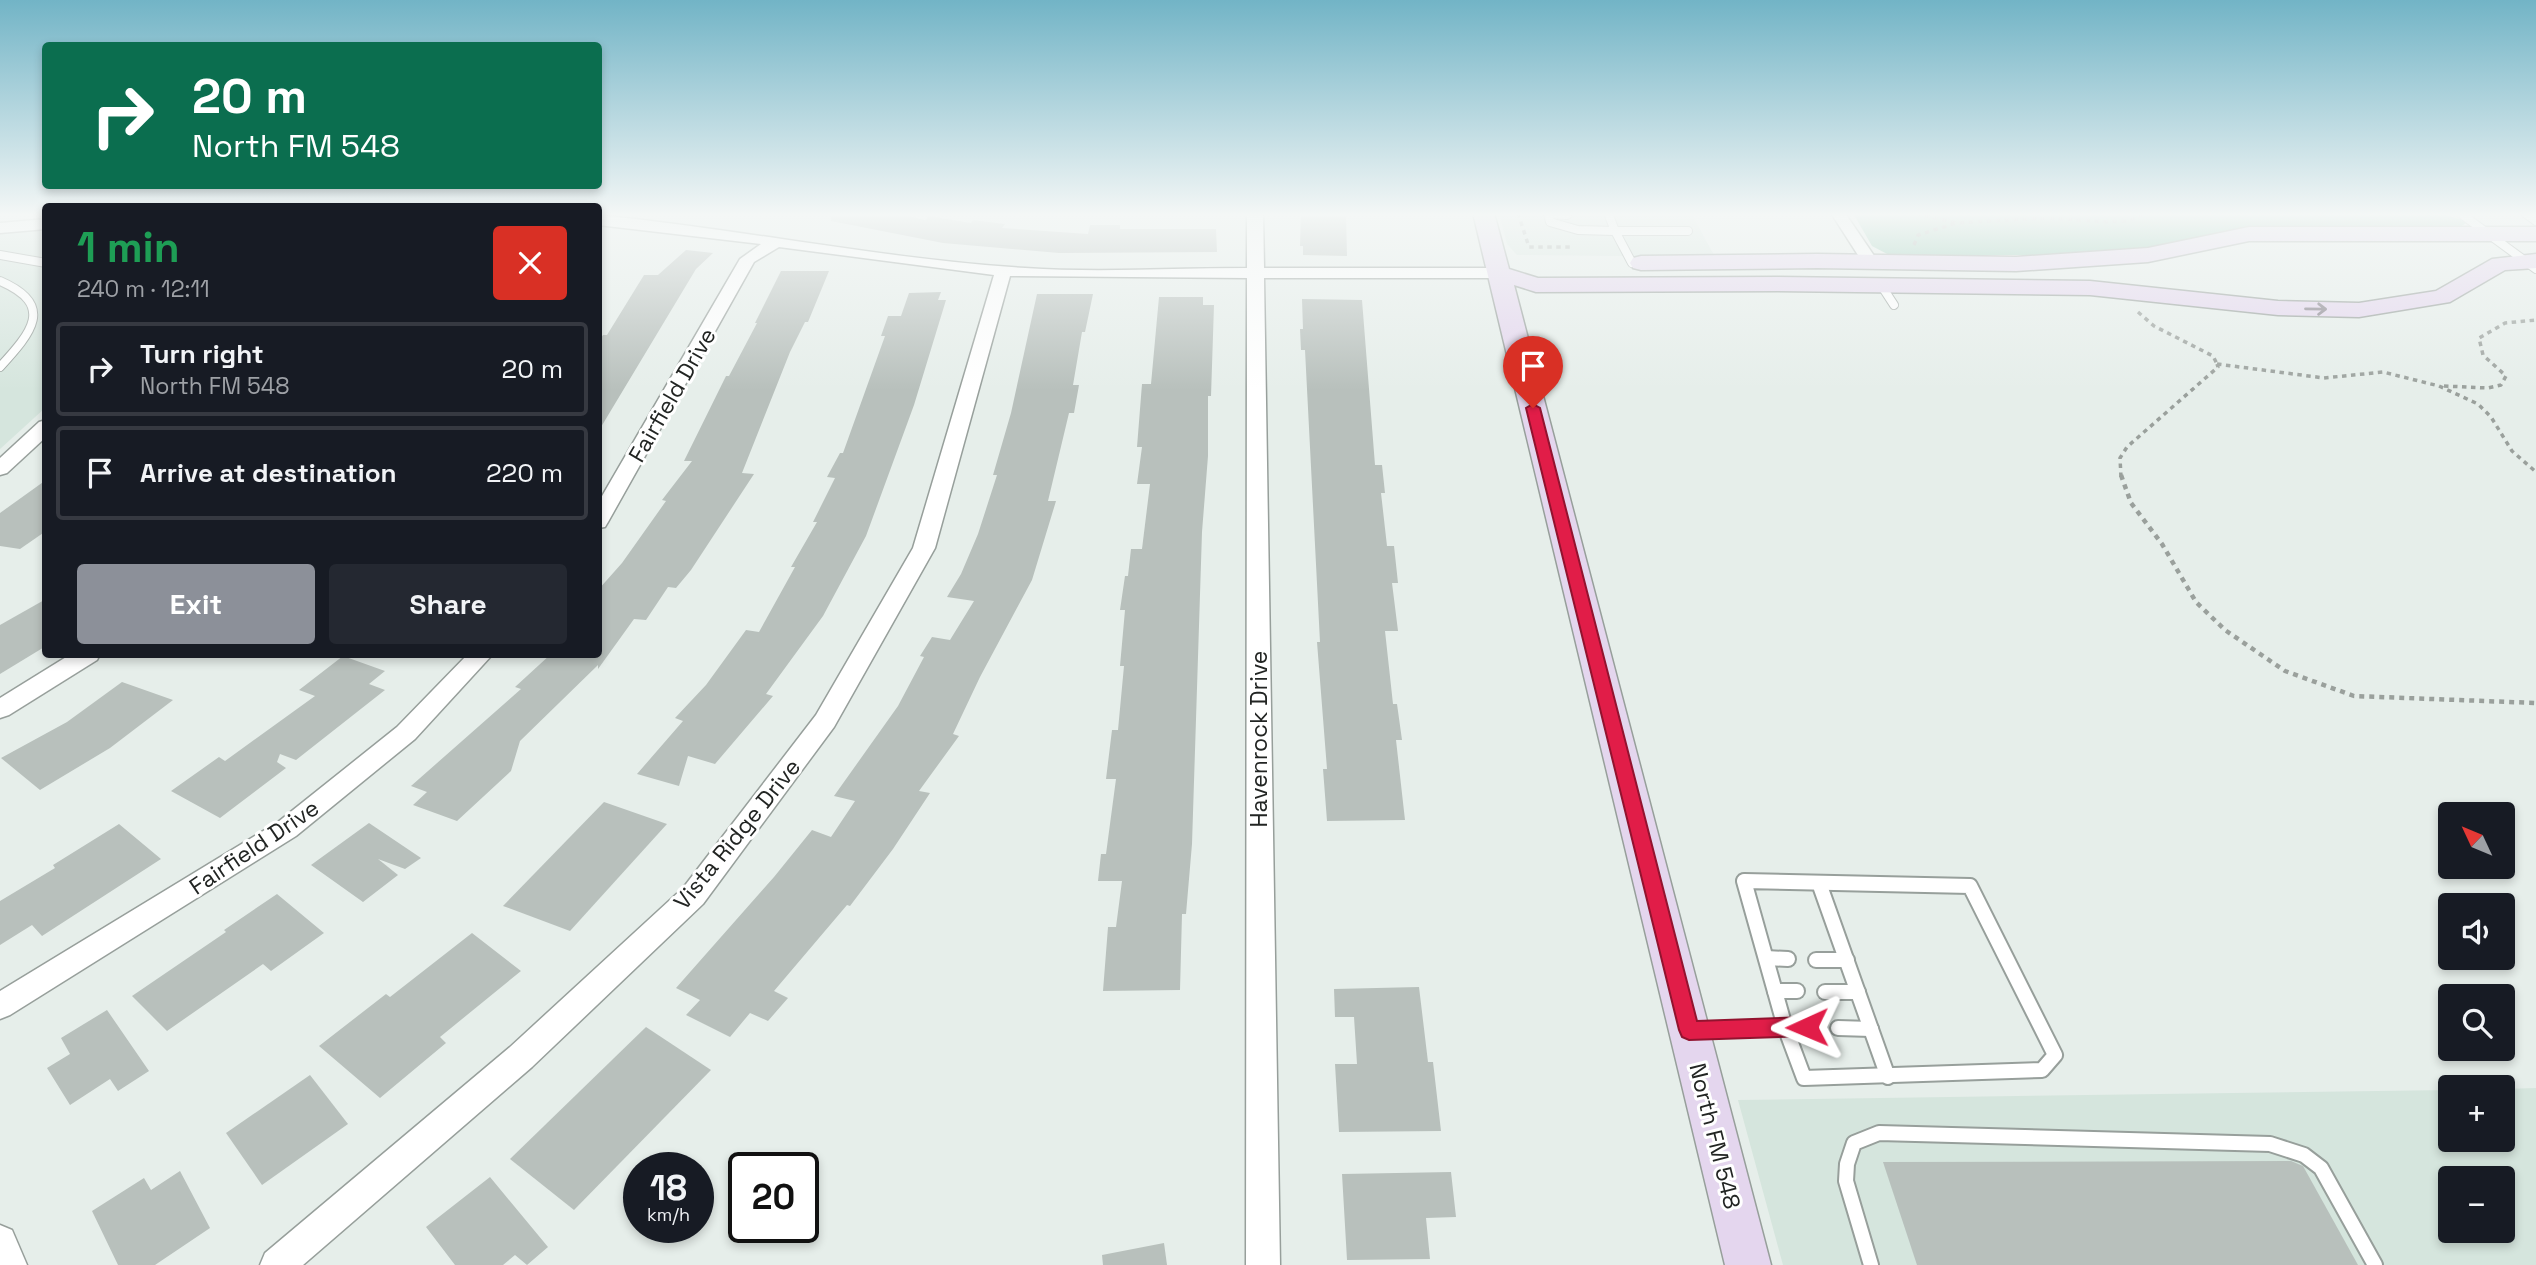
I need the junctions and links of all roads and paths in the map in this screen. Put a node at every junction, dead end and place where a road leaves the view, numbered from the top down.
1 (741, 272) edge
2 (1003, 272) edge
3 (1015, 272) edge
4 (1502, 272) edge
5 (1875, 272) edge
6 (2147, 272) edge
7 (2486, 272) edge
8 (1255, 273) junction
9 (1499, 273) junction
10 (0, 281) edge
11 (1881, 285) junction
12 (2182, 298) junction
13 (1894, 305) dead end
14 (2134, 308) dead end
15 (2536, 320) edge
16 (2217, 364) junction
17 (0, 367) edge
18 (2439, 386) junction
19 (42, 430) edge
20 (0, 469) edge
21 (2536, 472) edge
22 (602, 515) edge
23 (83, 658) edge
24 (478, 658) edge
25 (2536, 703) edge
26 (0, 709) edge
27 (1819, 883) junction
28 (1766, 958) junction
29 (1788, 959) dead end
30 (1816, 960) dead end
31 (1847, 960) junction
32 (1775, 991) junction
33 (1797, 991) dead end
34 (1825, 992) dead end
35 (1858, 992) junction
36 (0, 1006) edge
37 (1785, 1027) junction
38 (1807, 1027) dead end
39 (1838, 1027) dead end
40 (1871, 1029) junction
41 (1689, 1030) junction
42 (1888, 1077) junction
43 (0, 1242) edge
44 (10, 1265) edge
45 (277, 1265) edge
46 (1263, 1265) edge
47 (1748, 1265) edge
48 (1871, 1265) edge
49 (2375, 1265) edge

1 - 22 street, Fairfield Drive
2 - 45 street, Vista Ridge Drive
3 - 8 street
4 - 9 main road
5 - 11 main road
6 - 12 main road
12 -> 7 main road
8 - 9 street
8 - 46 street, Havenrock Drive
9 - 11 main road
9 - 41 main road, North FM 548
10 - 17 lane
11 - 12 main road
11 - 13 lane
14 - 16 path
15 - 18 path
16 - 18 path
16 - 25 path
18 - 21 path
19 - 20 street
23 - 26 street
24 - 36 street, Fairfield Drive
27 - 28 lane
27 - 31 lane
27 - 42 lane
28 - 29 lane
28 - 32 lane
30 - 31 lane
31 - 35 lane
32 - 33 lane
32 - 37 lane
34 - 35 lane
35 - 40 lane
37 - 38 lane
37 - 41 lane
37 - 42 lane
39 - 40 lane
40 - 42 lane
41 - 47 main road, North FM 548
43 - 44 street
48 - 49 lane

